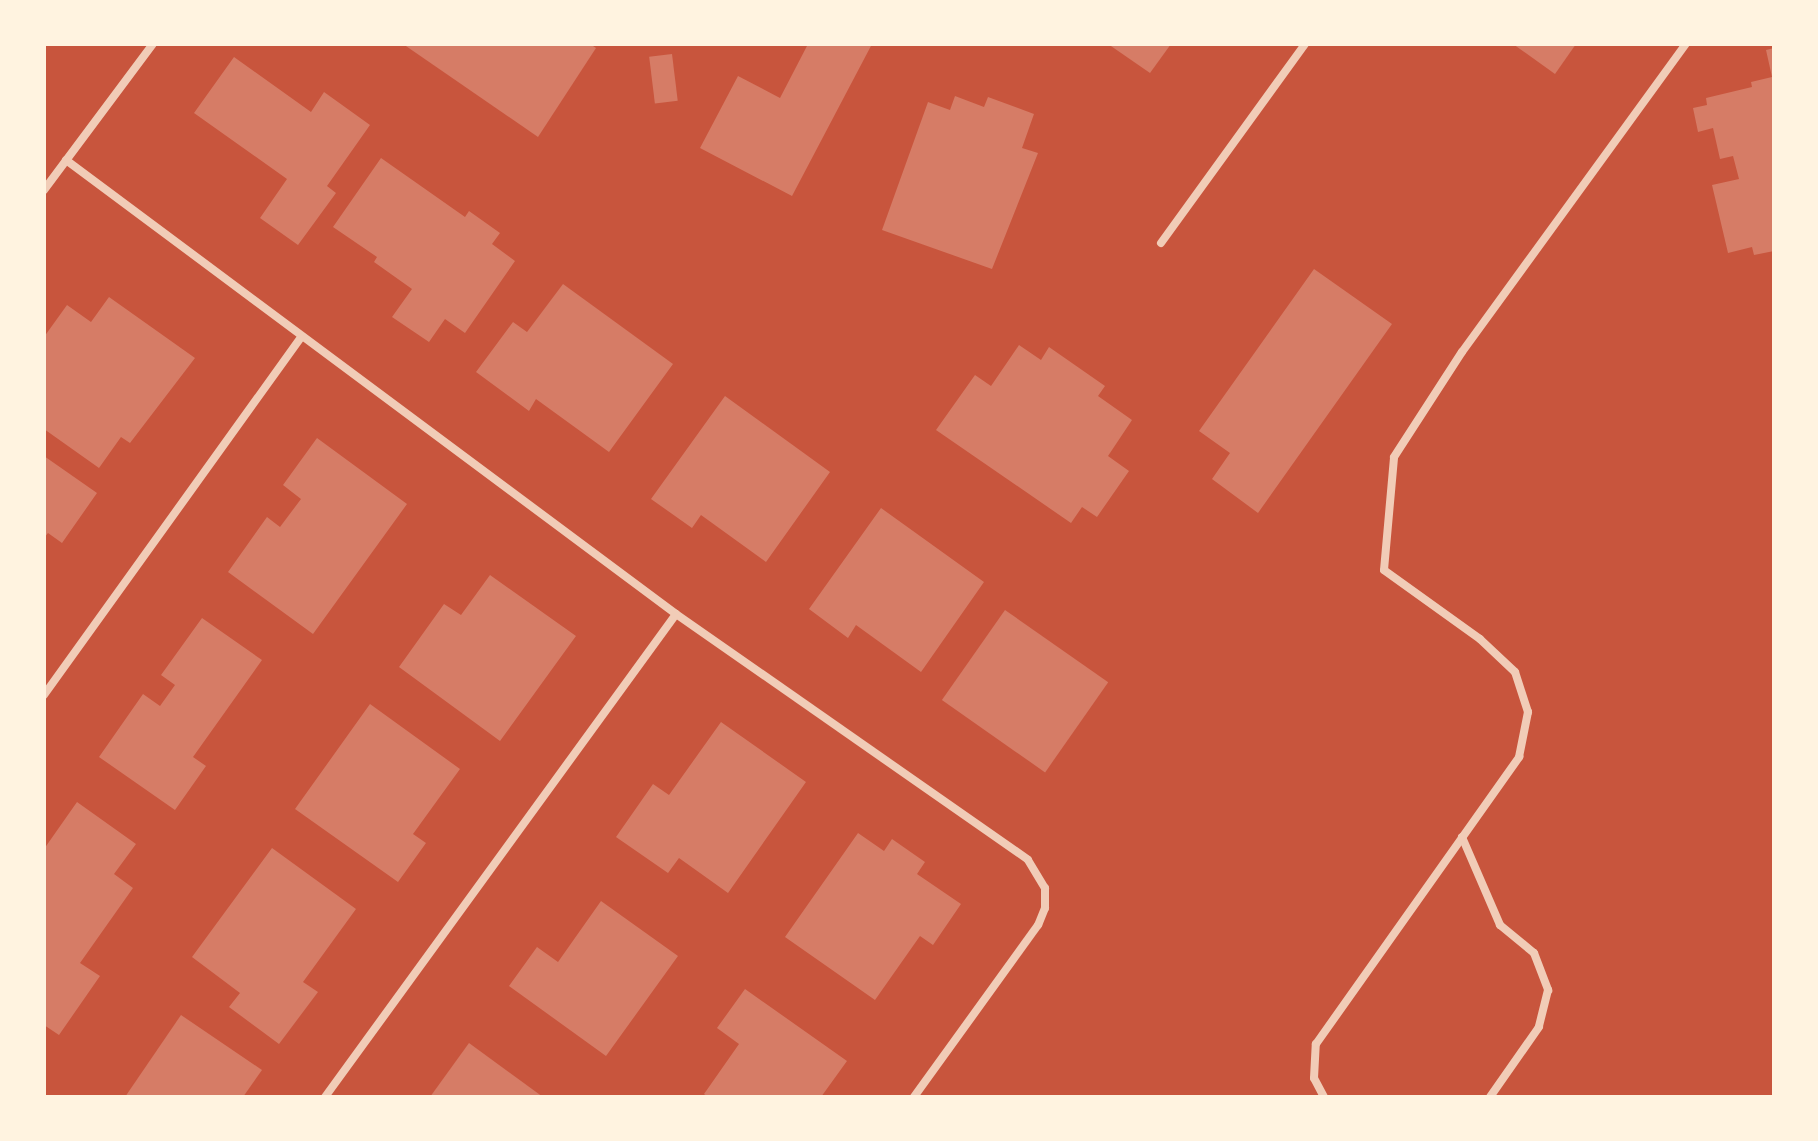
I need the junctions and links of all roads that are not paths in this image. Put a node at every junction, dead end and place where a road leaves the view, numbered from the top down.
1 (153, 44) edge
2 (1305, 44) edge
3 (1686, 44) edge
4 (66, 160) junction
5 (44, 190) edge
6 (1161, 243) dead end
7 (301, 338) junction
8 (676, 614) junction
9 (44, 695) edge
10 (1462, 837) junction
11 (325, 1097) edge
12 (914, 1097) edge
13 (1324, 1097) edge
14 (1490, 1097) edge

1 - 4 street
2 - 6 street
3 - 10 street
4 - 5 street
4 - 7 street
7 - 8 street
7 - 9 street
8 - 11 street
8 - 12 street
10 - 13 street
10 - 14 street

